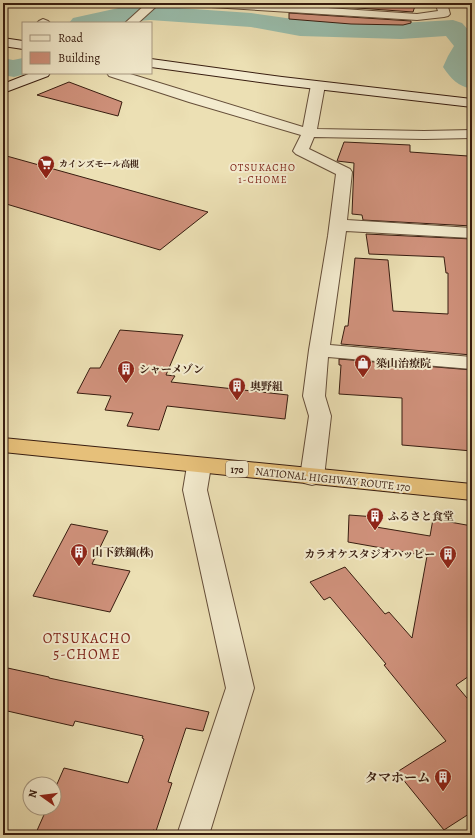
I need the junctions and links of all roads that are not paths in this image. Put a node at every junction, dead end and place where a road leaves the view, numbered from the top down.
1 (195, 3) edge
2 (441, 3) edge
3 (247, 5) edge
4 (3, 42) edge
5 (22, 45) edge
6 (152, 62) edge
7 (40, 74) edge
8 (117, 74) edge
9 (318, 86) junction
10 (3, 89) edge
11 (472, 103) edge
12 (308, 133) junction
13 (472, 134) edge
14 (338, 225) junction
15 (472, 233) edge
16 (319, 350) junction
17 (472, 362) edge
18 (3, 445) edge
19 (199, 466) junction
20 (312, 477) junction
21 (472, 492) edge
22 (194, 835) edge

1 - 3 street
2 - 3 street
4 - 5 street
6 - 9 street
7 - 10 street
8 - 12 street
9 - 11 street
9 - 12 street
12 - 13 street
12 - 14 street
14 - 15 street
14 - 16 street
16 - 17 street
16 - 20 street
18 - 19 highway, NATIONAL HIGHWAY ROUTE 170 / 170
19 - 20 highway, NATIONAL HIGHWAY ROUTE 170 / 170
19 - 22 street
20 - 21 highway, NATIONAL HIGHWAY ROUTE 170 / 170

